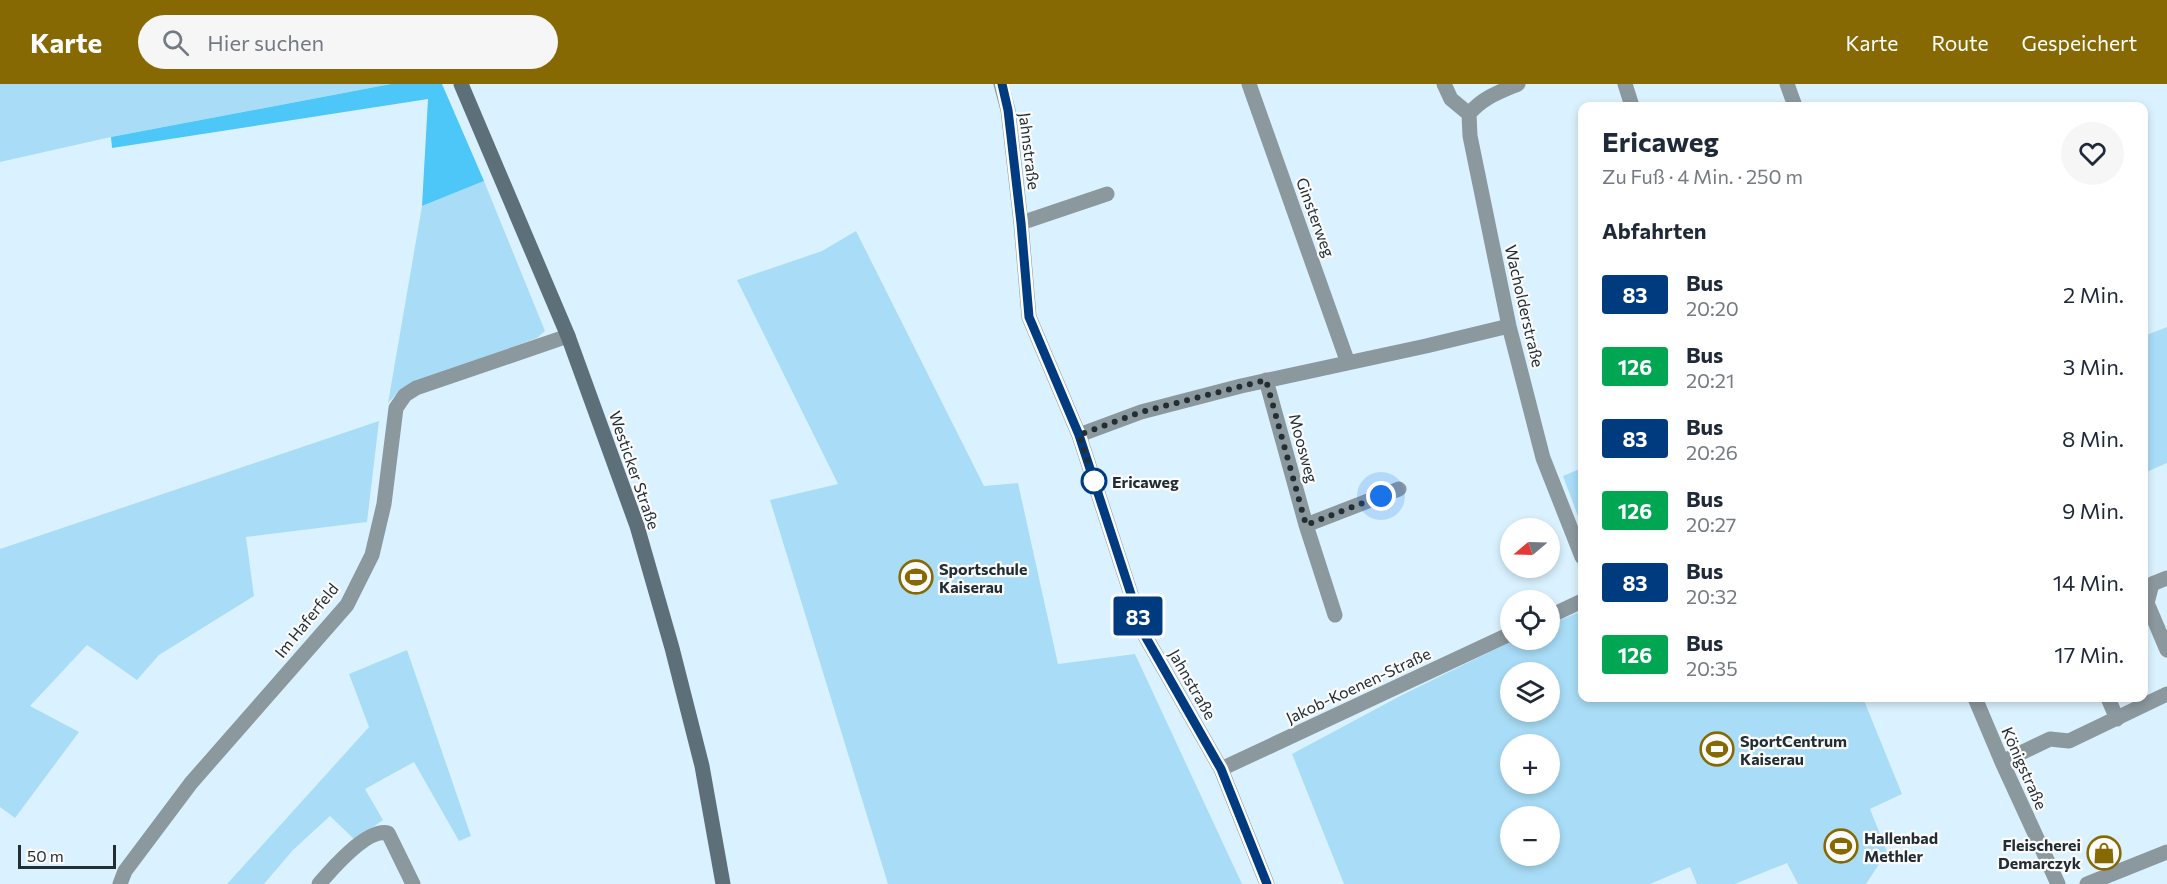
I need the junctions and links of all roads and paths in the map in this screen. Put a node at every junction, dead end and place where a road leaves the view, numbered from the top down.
1 (461, 84) edge
2 (1002, 84) edge
3 (1250, 84) edge
4 (1444, 84) edge
5 (1518, 84) edge
6 (1625, 84) edge
7 (1787, 84) edge
8 (1631, 102) edge
9 (1794, 102) edge
10 (1469, 114) junction
11 (1107, 194) dead end
12 (1021, 223) junction
13 (1509, 326) junction
14 (568, 336) junction
15 (1348, 363) junction
16 (1266, 380) junction
17 (1079, 435) junction
18 (1399, 489) dead end
19 (1306, 525) junction
20 (1578, 547) edge
21 (2167, 578) edge
22 (2148, 584) edge
23 (1578, 603) edge
24 (2148, 605) edge
25 (1560, 611) edge
26 (1335, 615) dead end
27 (1500, 639) edge
28 (2167, 650) edge
29 (2167, 694) edge
30 (1977, 702) edge
31 (2110, 702) edge
32 (2117, 719) junction
33 (2002, 762) junction
34 (1221, 769) junction
35 (2167, 852) edge
36 (120, 884) edge
37 (319, 884) edge
38 (413, 884) edge
39 (723, 884) edge
40 (1267, 884) edge
41 (2058, 884) edge
42 (2087, 884) edge

1 - 14 street, Westicker Straße
2 - 12 street, Jahnstraße
3 - 15 street, Ginsterweg
4 - 10 street
5 - 10 street
6 - 8 street
7 - 9 street
10 - 13 street, Wacholderstraße
11 - 12 street
12 - 17 street, Jahnstraße
13 - 15 street
13 - 20 street, Wacholderstraße
14 - 36 street, Im Haferfeld
14 - 39 street, Westicker Straße
15 - 16 street
16 - 17 street
16 - 19 street, Moosweg
17 - 34 street, Jahnstraße
18 - 19 street
19 - 26 street, Moosweg
21 - 22 street
23 - 25 street
24 - 28 street
27 - 34 street, Jakob-Koenen-Straße
29 - 32 street
30 - 33 street, Königstraße
31 - 32 street
32 - 33 street
33 - 41 street, Königstraße
34 - 40 street, Jahnstraße
35 - 42 street
37 - 38 street

